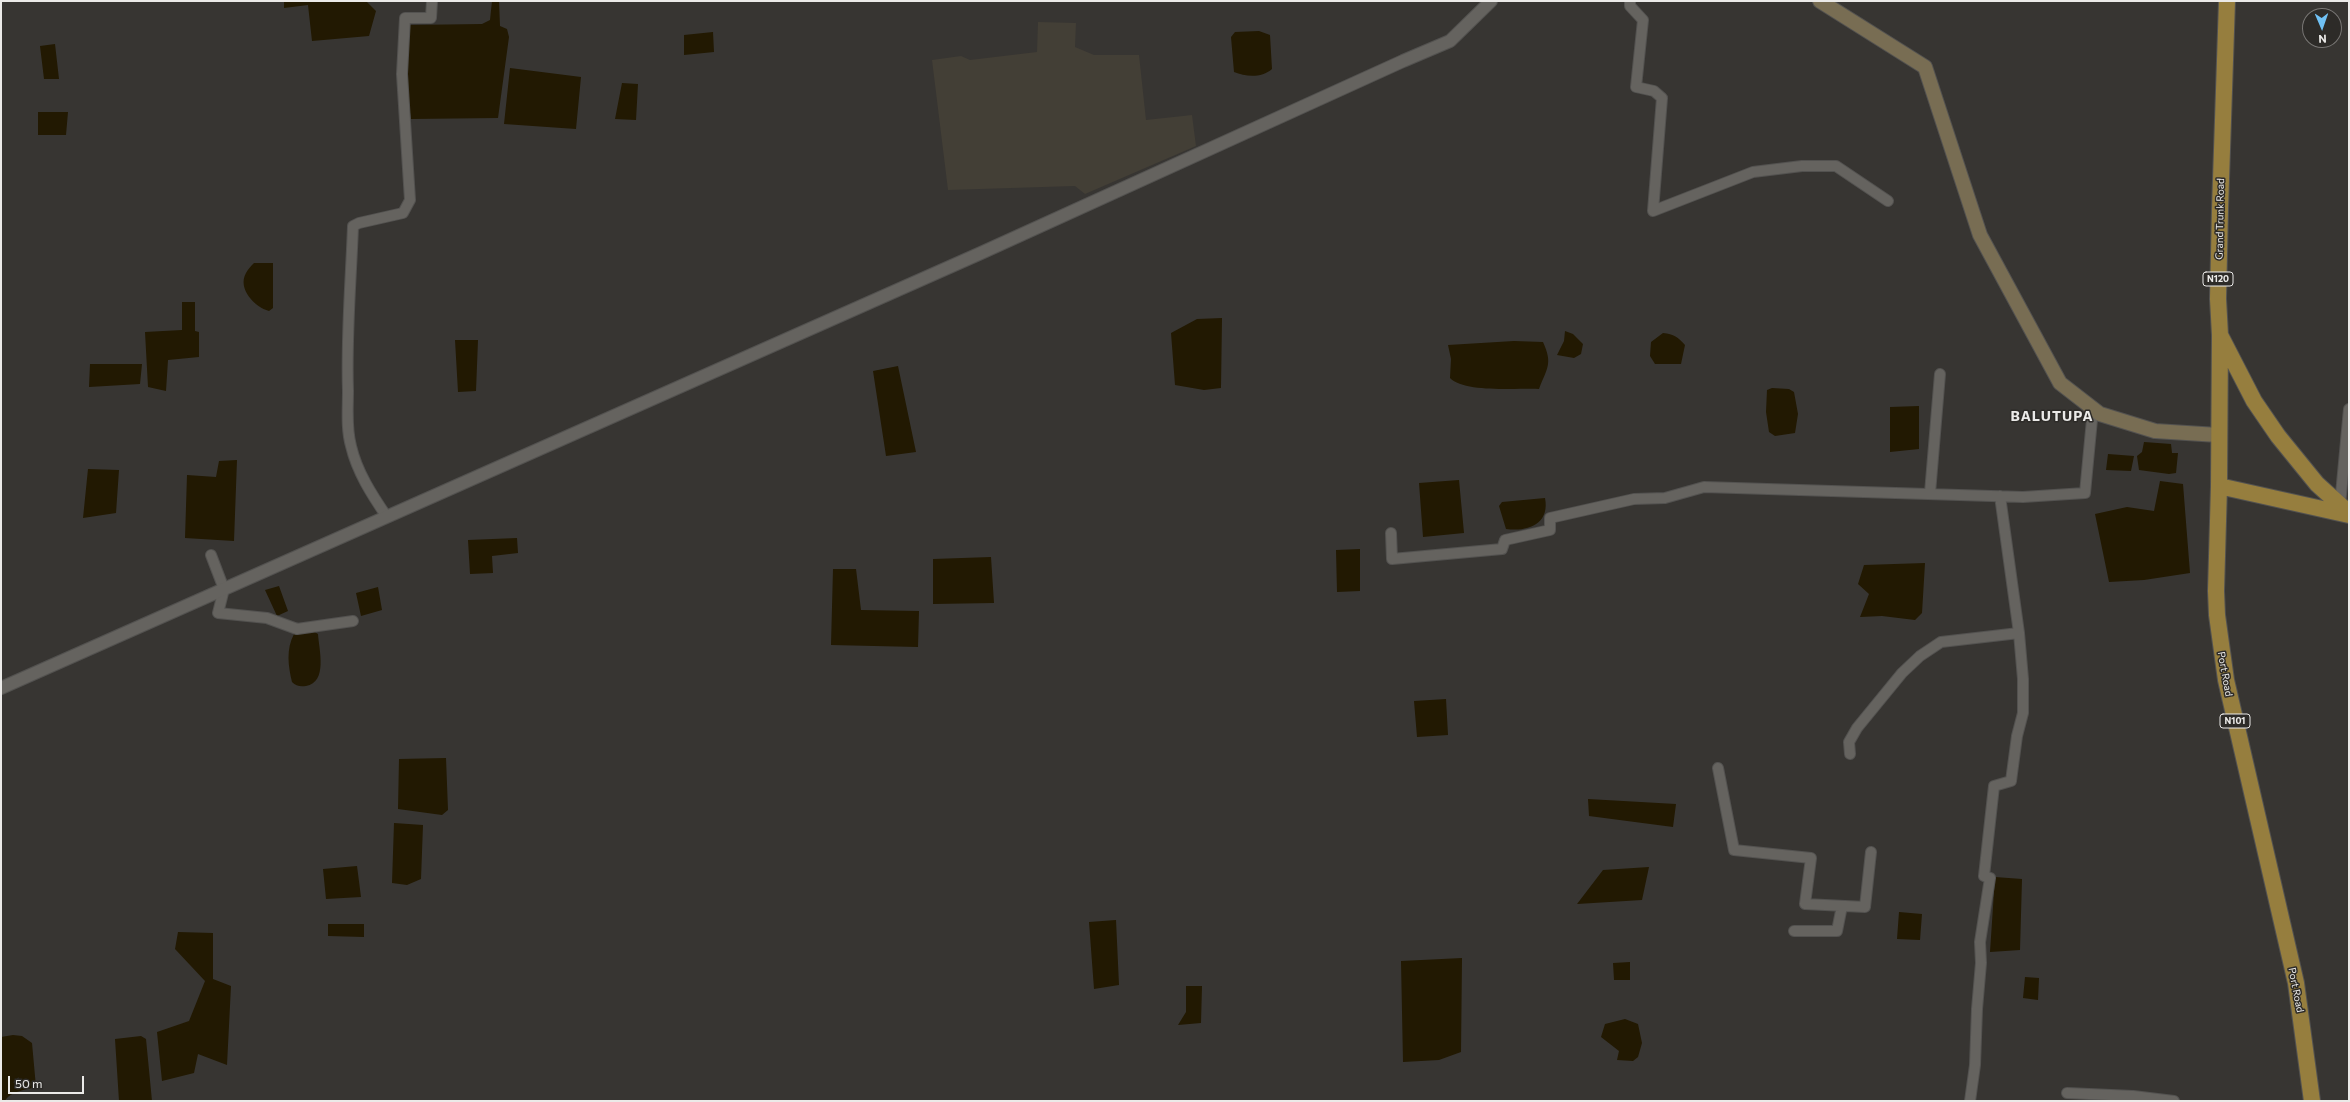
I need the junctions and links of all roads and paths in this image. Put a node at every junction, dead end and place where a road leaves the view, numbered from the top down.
1 (432, 1) edge
2 (1491, 1) edge
3 (1630, 1) edge
4 (1820, 1) edge
5 (2227, 1) edge
6 (1888, 201) dead end
7 (2220, 335) junction
8 (1940, 374) dead end
9 (2093, 409) junction
10 (2349, 409) edge
11 (2218, 435) junction
12 (2219, 486) junction
13 (1930, 493) junction
14 (2000, 496) junction
15 (2346, 511) edge
16 (386, 517) junction
17 (1391, 533) dead end
18 (211, 555) dead end
19 (224, 589) junction
20 (353, 621) dead end
21 (2019, 633) junction
22 (1, 688) edge
23 (1850, 754) dead end
24 (1718, 768) dead end
25 (1871, 852) dead end
26 (1842, 906) junction
27 (1794, 931) dead end
28 (2067, 1093) dead end
29 (1970, 1101) edge
30 (2174, 1101) edge
31 (2312, 1101) edge

1 - 16 street
2 - 16 street
3 - 6 street
4 - 9 main road
5 - 7 highway, Grand Trunk Road / N120
7 - 11 highway, Port Road / N101
7 - 15 highway, Grand Trunk Road / N120
8 - 13 street
9 - 11 main road
9 - 14 street
10 - 15 street
11 - 12 highway, Port Road / N101
12 - 15 highway
12 - 31 highway, Port Road / N101
13 - 14 street
13 - 17 street
14 - 21 street
16 - 19 street
18 - 19 street
19 - 20 street
19 - 22 street
21 - 23 street
21 - 29 street
24 - 26 street
25 - 26 street
26 - 27 street
28 - 30 street

